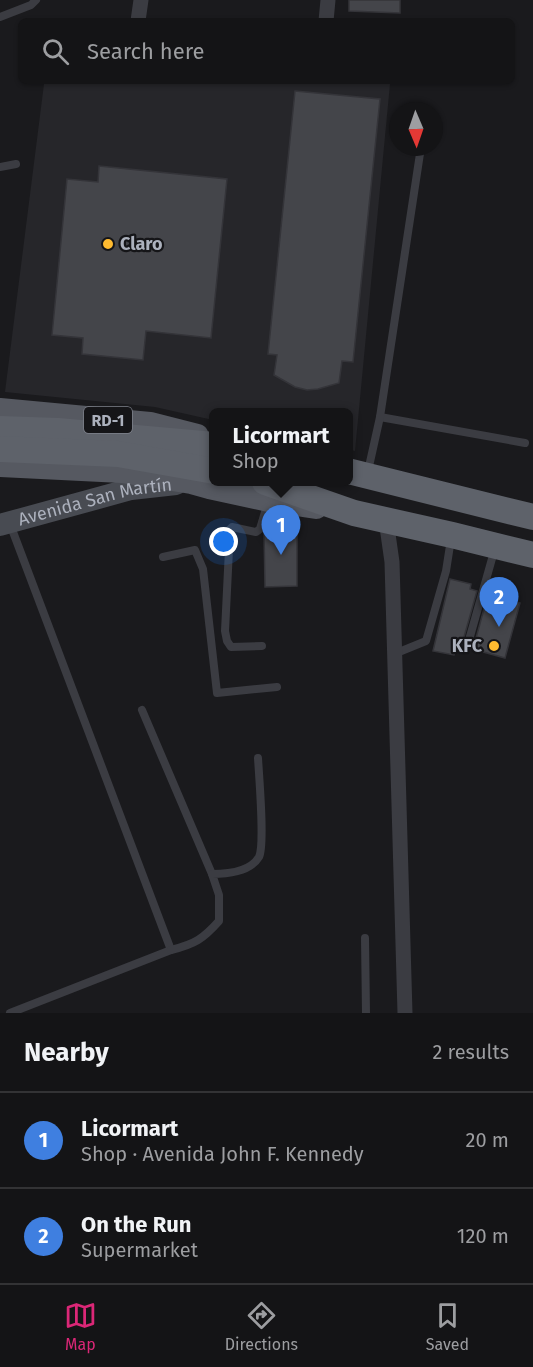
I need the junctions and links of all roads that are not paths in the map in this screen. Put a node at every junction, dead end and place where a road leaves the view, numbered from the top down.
1 (36, 0) edge
2 (141, 0) edge
3 (328, 0) edge
4 (0, 17) edge
5 (138, 18) edge
6 (326, 18) edge
7 (420, 156) edge
8 (16, 164) dead end
9 (0, 167) edge
10 (0, 410) edge
11 (380, 417) junction
12 (0, 429) edge
13 (209, 441) edge
14 (209, 442) edge
15 (525, 443) dead end
16 (0, 449) edge
17 (0, 465) edge
18 (358, 473) edge
19 (202, 476) edge
20 (267, 491) edge
21 (533, 517) edge
22 (386, 520) junction
23 (4, 524) edge
24 (452, 535) junction
25 (495, 546) junction
26 (533, 555) edge
27 (163, 556) dead end
28 (262, 646) dead end
29 (460, 646) dead end
30 (394, 654) junction
31 (277, 687) dead end
32 (142, 710) dead end
33 (258, 758) dead end
34 (212, 874) junction
35 (365, 938) dead end
36 (171, 950) junction
37 (10, 1013) edge
38 (366, 1013) edge
39 (405, 1013) edge

1 - 4 lane
2 - 5 street
3 - 6 street
7 - 11 lane
8 - 9 lane
10 - 13 main road, RD-1
11 - 15 lane
11 - 18 lane
12 - 14 highway, RD-1
16 - 19 highway, RD-1
17 - 19 main road, RD-1
18 - 21 highway
19 - 20 main road, RD-1
19 - 23 main road, Avenida San Martín
20 - 22 highway, RD-1
20 - 28 lane
22 - 24 highway, RD-1
22 - 30 street
23 - 36 lane
24 - 25 highway, RD-1
24 - 30 lane
25 - 26 highway, RD-1
25 - 29 lane
27 - 31 lane
30 - 39 street
32 - 34 lane
33 - 34 lane
34 - 36 lane
35 - 38 lane
36 - 37 lane

